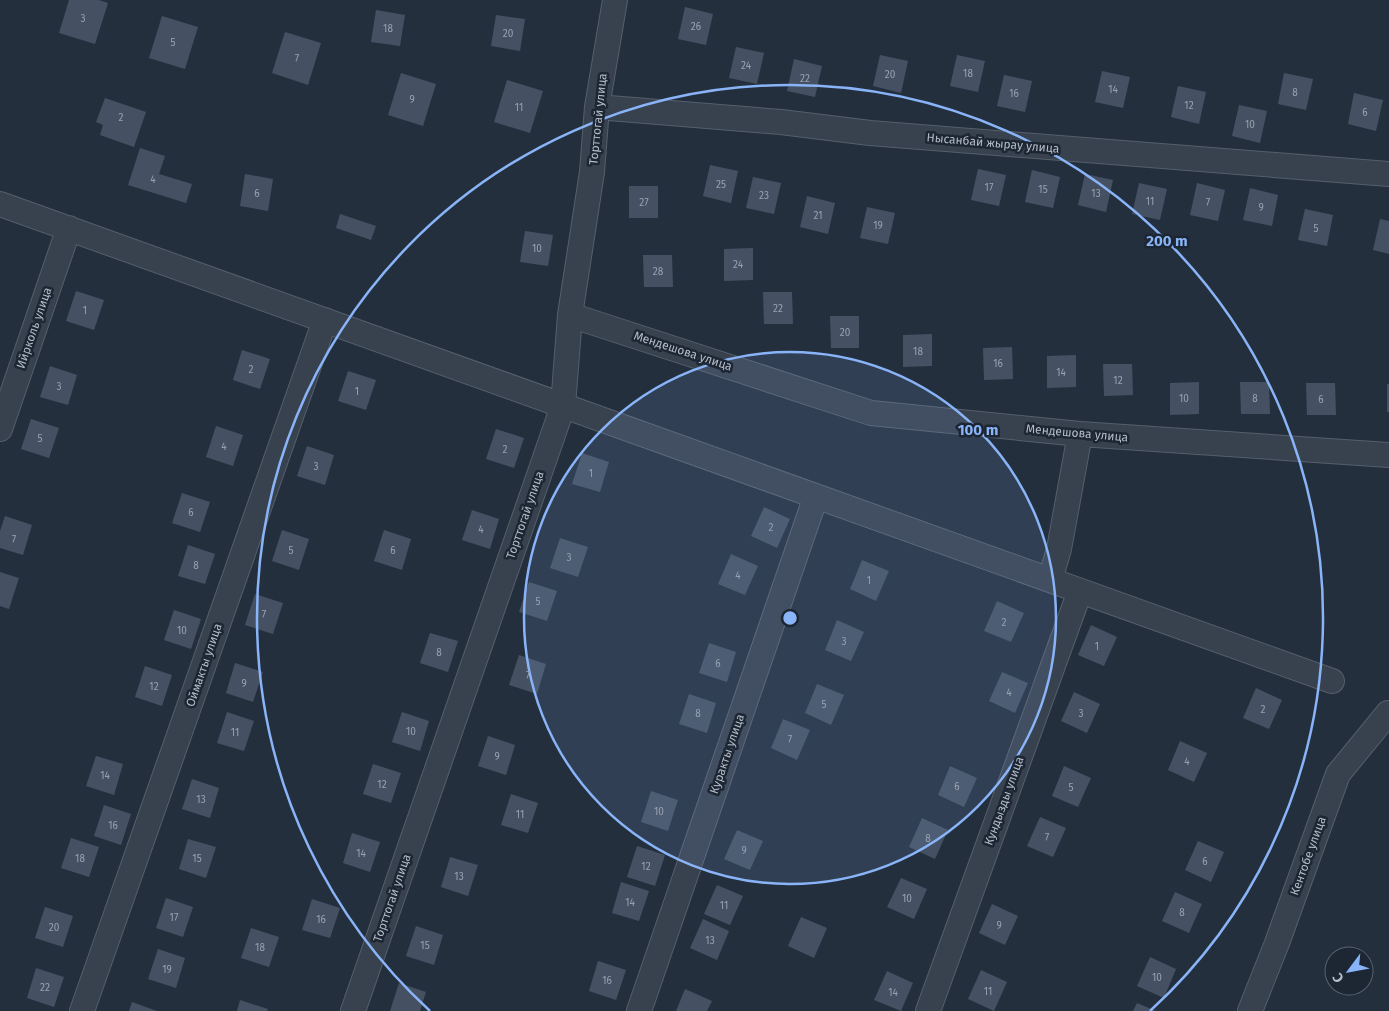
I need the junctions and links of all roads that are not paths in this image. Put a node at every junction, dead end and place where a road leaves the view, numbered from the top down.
1 (615, 0) edge
2 (596, 108) junction
3 (1389, 174) edge
4 (0, 204) edge
5 (69, 228) junction
6 (570, 315) junction
7 (325, 320) junction
8 (563, 406) junction
9 (0, 429) edge
10 (1080, 434) junction
11 (1389, 455) edge
12 (816, 496) junction
13 (1050, 580) junction
14 (1080, 591) junction
15 (1332, 681) dead end
16 (1388, 713) dead end
17 (82, 1011) edge
18 (353, 1011) edge
19 (639, 1011) edge
20 (928, 1011) edge
21 (1250, 1011) edge

1 - 2 street, Торттогай улица
2 - 3 street, Нысанбай жырау улица
2 - 6 street, Торттогай улица
4 - 5 street
5 - 7 street
5 - 9 street, Ийрколь улица
6 - 8 street, Торттогай улица
6 - 10 street, Мендешова улица
7 - 8 street
7 - 17 street, Оймакты улица
8 - 12 street
8 - 18 street, Торттогай улица
10 - 11 street, Мендешова улица
10 - 13 street
12 - 13 street
12 - 19 street, Куракты улица
13 - 14 street
14 - 15 street
14 - 20 street, Кундызды улица
16 - 21 street, Кентобе улица

